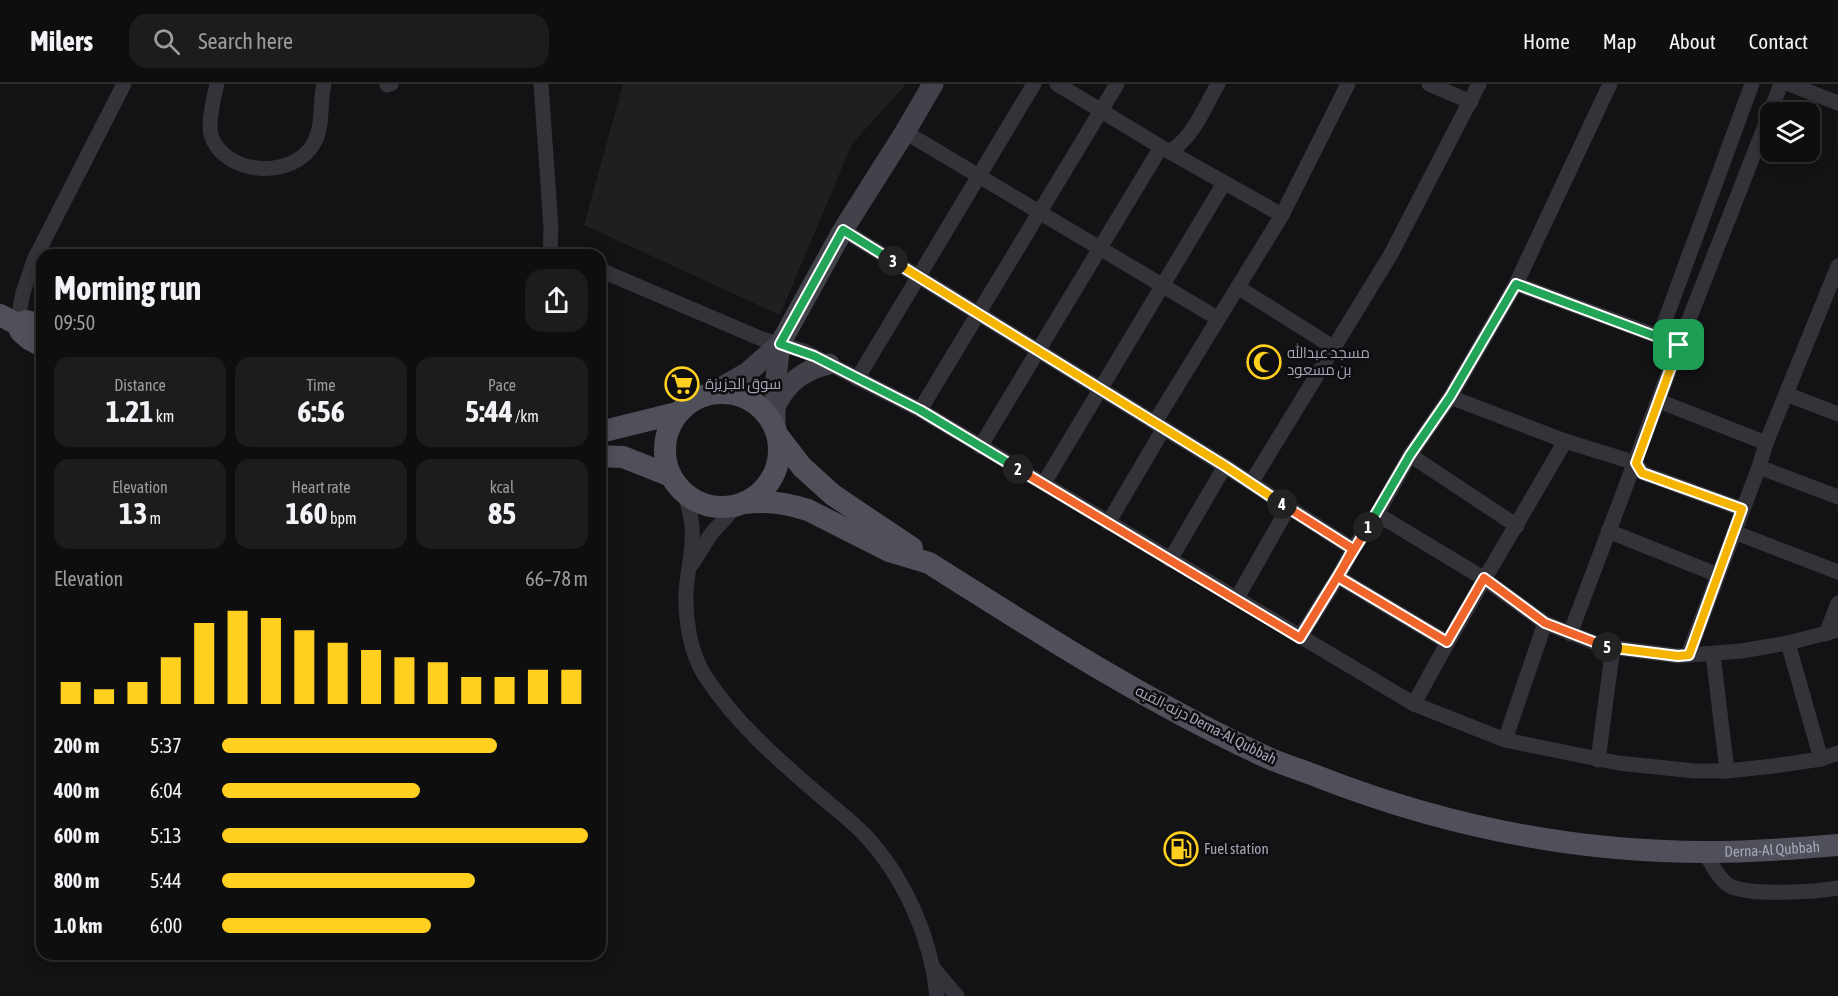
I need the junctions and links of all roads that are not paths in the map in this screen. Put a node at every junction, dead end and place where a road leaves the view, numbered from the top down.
1 (124, 84) edge
2 (217, 84) edge
3 (324, 84) edge
4 (540, 84) edge
5 (933, 84) edge
6 (1034, 84) edge
7 (1057, 84) edge
8 (1117, 84) edge
9 (1218, 84) edge
10 (1348, 84) edge
11 (1430, 84) edge
12 (1479, 84) edge
13 (1610, 84) edge
14 (1752, 84) edge
15 (1781, 84) edge
16 (1789, 84) edge
17 (1471, 102) junction
18 (1774, 102) edge
19 (1838, 103) edge
20 (1101, 111) junction
21 (905, 132) junction
22 (1760, 138) edge
23 (1166, 149) junction
24 (978, 176) junction
25 (1224, 183) junction
26 (1040, 213) junction
27 (1282, 215) junction
28 (843, 230) junction
29 (40, 249) edge
30 (550, 249) edge
31 (1100, 249) junction
32 (36, 256) edge
33 (1838, 267) edge
34 (606, 273) edge
35 (918, 276) junction
36 (1516, 284) junction
37 (1163, 286) junction
38 (1239, 288) junction
39 (979, 314) junction
40 (1217, 318) junction
41 (8, 319) edge
42 (36, 324) edge
43 (1659, 337) junction
44 (36, 343) edge
45 (780, 344) junction
46 (1679, 345) junction
47 (1334, 347) junction
48 (1038, 350) junction
49 (829, 364) junction
50 (857, 378) junction
51 (1101, 389) junction
52 (710, 394) junction
53 (1786, 394) junction
54 (1450, 397) junction
55 (1659, 401) junction
56 (920, 410) junction
57 (677, 413) junction
58 (1838, 414) edge
59 (776, 424) junction
60 (1160, 425) junction
61 (606, 431) edge
62 (1564, 441) junction
63 (1766, 443) junction
64 (980, 447) junction
65 (1410, 455) junction
66 (606, 457) edge
67 (1636, 463) junction
68 (1225, 466) junction
69 (1759, 467) junction
70 (1044, 483) junction
71 (1251, 483) junction
72 (678, 484) junction
73 (1838, 497) edge
74 (741, 504) junction
75 (1288, 508) junction
76 (1742, 509) junction
77 (1377, 513) junction
78 (1108, 523) junction
79 (1517, 526) junction
80 (1608, 531) junction
81 (1734, 532) junction
82 (1353, 549) junction
83 (1170, 560) junction
84 (929, 563) junction
85 (690, 566) junction
86 (1838, 572) edge
87 (1718, 575) junction
88 (1338, 577) junction
89 (1484, 578) junction
90 (1236, 598) junction
91 (1838, 603) edge
92 (1545, 623) junction
93 (1832, 632) edge
94 (1570, 634) junction
95 (1300, 638) junction
96 (1447, 642) junction
97 (1788, 643) junction
98 (1613, 647) junction
99 (1713, 654) junction
100 (1689, 655) junction
101 (1414, 704) junction
102 (1504, 740) junction
103 (1838, 753) edge
104 (1821, 759) junction
105 (1598, 760) junction
106 (1727, 771) junction
107 (1838, 845) edge
108 (1704, 852) junction
109 (1838, 888) edge
110 (934, 969) junction
111 (937, 996) edge
112 (957, 996) edge

1 - 29 street
2 - 3 street
4 - 30 street
5 - 21 main road
6 - 24 street
7 - 20 street
8 - 20 street
9 - 23 street
10 - 27 street
11 - 17 street
12 - 17 street
13 - 36 street
14 - 43 street
15 - 18 street
16 - 19 street
17 - 47 street
20 - 23 street
20 - 26 street
21 - 24 street
21 - 28 main road
22 - 46 street
23 - 25 street
23 - 31 street
24 - 26 street
24 - 35 street
25 - 27 street
25 - 37 street
26 - 31 street
26 - 39 street
27 - 38 street
28 - 35 street
28 - 45 main road
31 - 37 street
31 - 48 street
32 - 41 street
33 - 53 street
34 - 45 street
35 - 39 street
35 - 50 street
36 - 43 street
36 - 54 street
37 - 40 street
37 - 51 street
38 - 40 street
38 - 47 street
39 - 48 street
39 - 56 street
40 - 60 street
41 - 42 main road
41 - 44 main road
43 - 46 street
45 - 49 street
45 - 52 main road
45 - 59 main road
46 - 55 street
47 - 71 street
48 - 51 street
48 - 64 street
49 - 50 street
49 - 59 main road
50 - 56 street
51 - 60 street
51 - 70 street
52 - 57 main road
52 - 59 main road
53 - 58 street
53 - 63 street
54 - 62 street
54 - 65 street
55 - 63 street
55 - 67 street
56 - 64 street
57 - 61 main road
57 - 72 main road
59 - 74 main road
59 - 84 main road
60 - 68 street
60 - 78 street
62 - 67 street
62 - 79 street
63 - 69 street
64 - 70 street
65 - 77 street
65 - 79 street
66 - 72 main road
67 - 76 street
67 - 80 street
68 - 71 street
68 - 83 street
69 - 73 street
69 - 76 street
70 - 78 street
71 - 75 street
72 - 74 main road
72 - 85 street
74 - 84 main road, درنه-القبه Derna-Al Qubbah
74 - 85 street
75 - 82 street
75 - 90 street
76 - 81 street
77 - 82 street
77 - 89 street
78 - 83 street
79 - 89 street
80 - 87 street
80 - 94 street
81 - 86 street
81 - 87 street
82 - 88 street
83 - 90 street
84 - 108 main road, درنه-القبه Derna-Al Qubbah
85 - 110 street
87 - 100 street
88 - 95 street
88 - 96 street
89 - 92 street
89 - 96 street
90 - 95 street
91 - 93 street
92 - 94 street
92 - 102 street
93 - 97 street
94 - 98 street
95 - 101 street
96 - 101 street
97 - 99 street
97 - 104 street
98 - 100 street
98 - 105 street
99 - 100 street
99 - 106 street
101 - 102 street
102 - 105 street
103 - 104 street
104 - 106 street
105 - 106 street
107 - 108 main road, Derna-Al Qubbah
108 - 109 street
110 - 111 street
110 - 112 street

